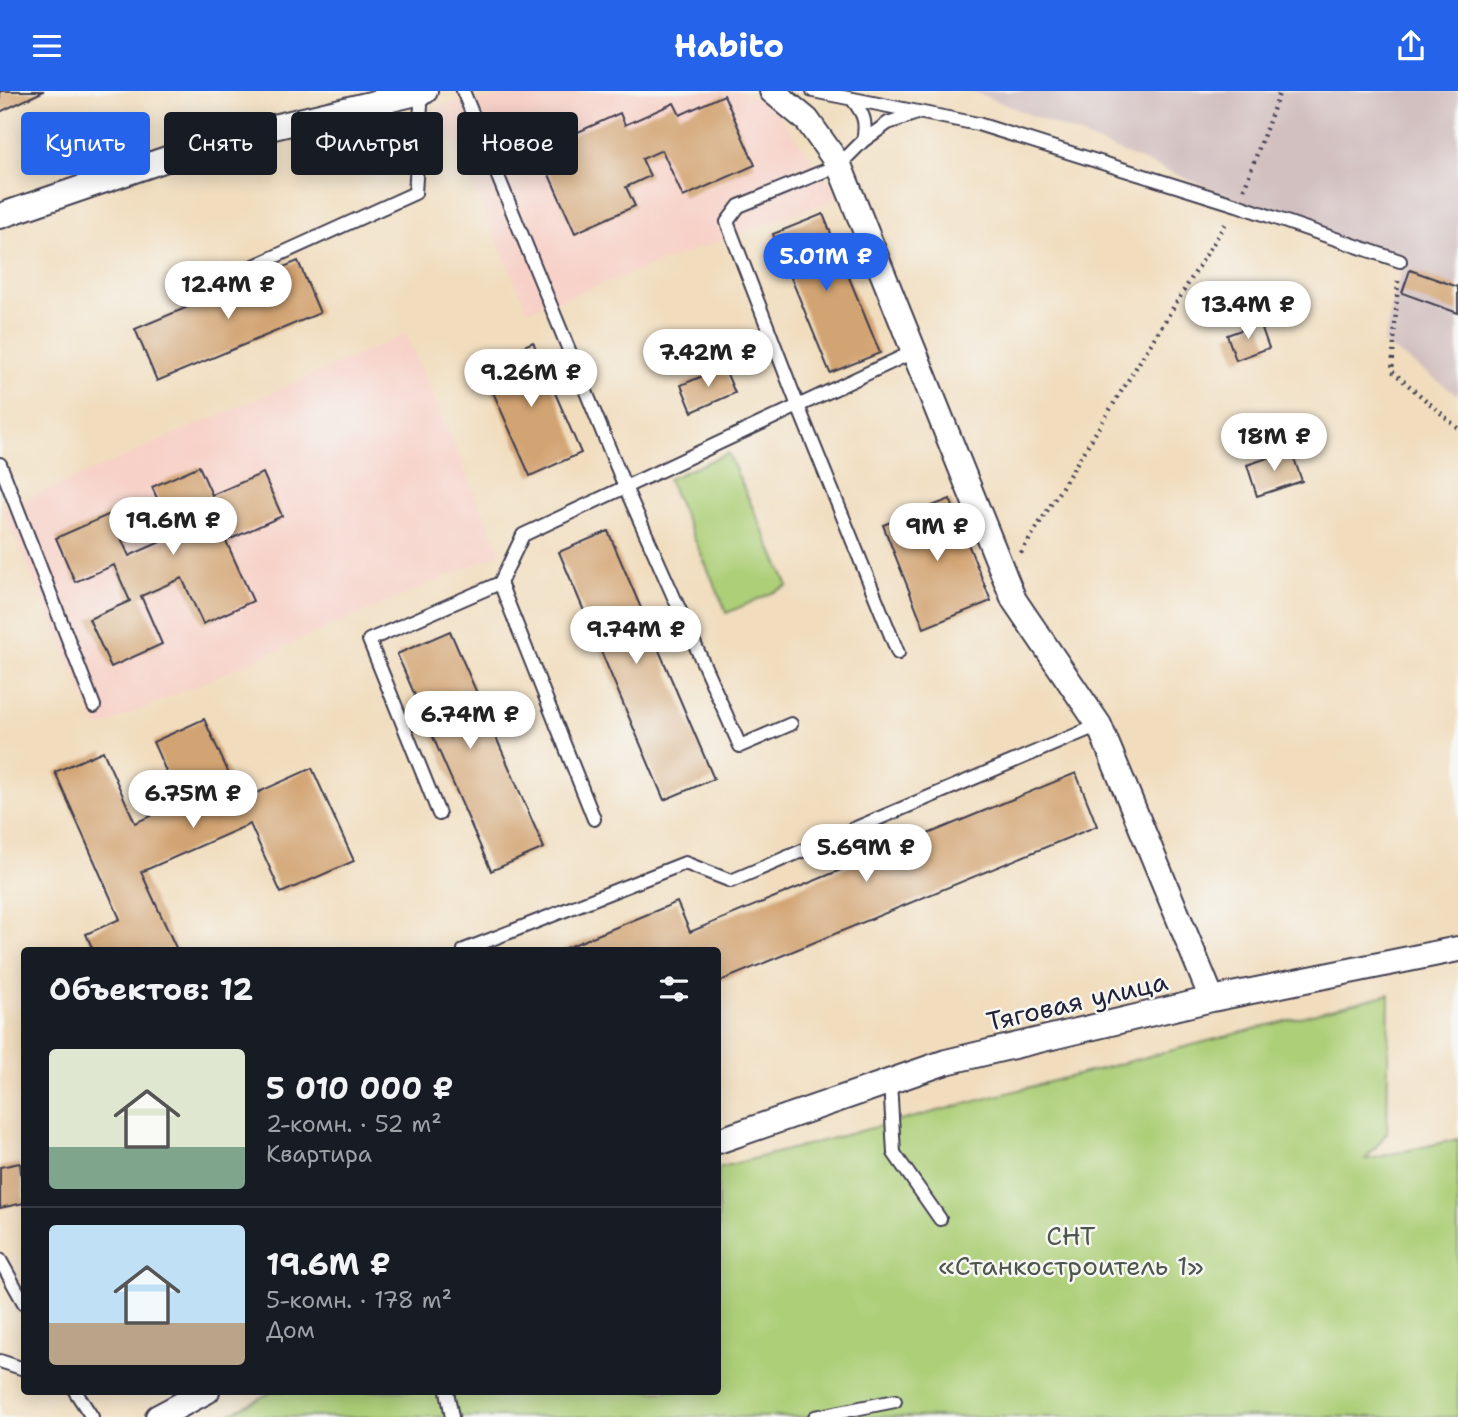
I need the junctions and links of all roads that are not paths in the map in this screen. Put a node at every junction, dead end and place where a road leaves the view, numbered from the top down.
1 (424, 91) edge
2 (463, 91) edge
3 (772, 91) edge
4 (813, 91) edge
5 (852, 99) junction
6 (917, 113) junction
7 (863, 141) junction
8 (839, 165) junction
9 (0, 216) edge
10 (1400, 261) road end
11 (221, 281) dead end
12 (915, 351) junction
13 (798, 406) junction
14 (0, 464) edge
15 (625, 487) junction
16 (500, 583) junction
17 (898, 653) dead end
18 (94, 705) dead end
19 (791, 724) dead end
20 (1099, 725) junction
21 (439, 814) dead end
22 (594, 819) dead end
23 (472, 947) edge
24 (1458, 949) edge
25 (1212, 999) junction
26 (890, 1081) junction
27 (721, 1140) edge
28 (940, 1219) dead end
29 (0, 1260) edge
30 (21, 1298) edge
31 (0, 1361) edge
32 (21, 1368) edge
33 (78, 1395) edge
34 (199, 1395) edge
35 (448, 1395) edge
36 (895, 1401) dead end
37 (92, 1417) edge
38 (158, 1417) edge
39 (452, 1417) edge
40 (815, 1417) edge

1 - 9 street
1 - 11 lane
2 - 15 lane
3 - 8 street
4 - 5 lane
5 - 6 lane
5 - 7 lane
6 - 7 lane
6 - 10 lane
7 - 8 lane
8 - 12 street
8 - 13 lane
12 - 13 lane
12 - 20 street
13 - 15 lane
13 - 17 lane
14 - 18 lane
15 - 16 lane
15 - 19 lane
16 - 21 lane
16 - 22 lane
20 - 23 lane
20 - 25 street
24 - 25 street, Тяговая улица
25 - 26 street, Тяговая улица
26 - 27 street, Тяговая улица
26 - 28 lane
29 - 30 lane
31 - 32 lane
33 - 37 lane
34 - 38 street
35 - 39 lane
36 - 40 lane

